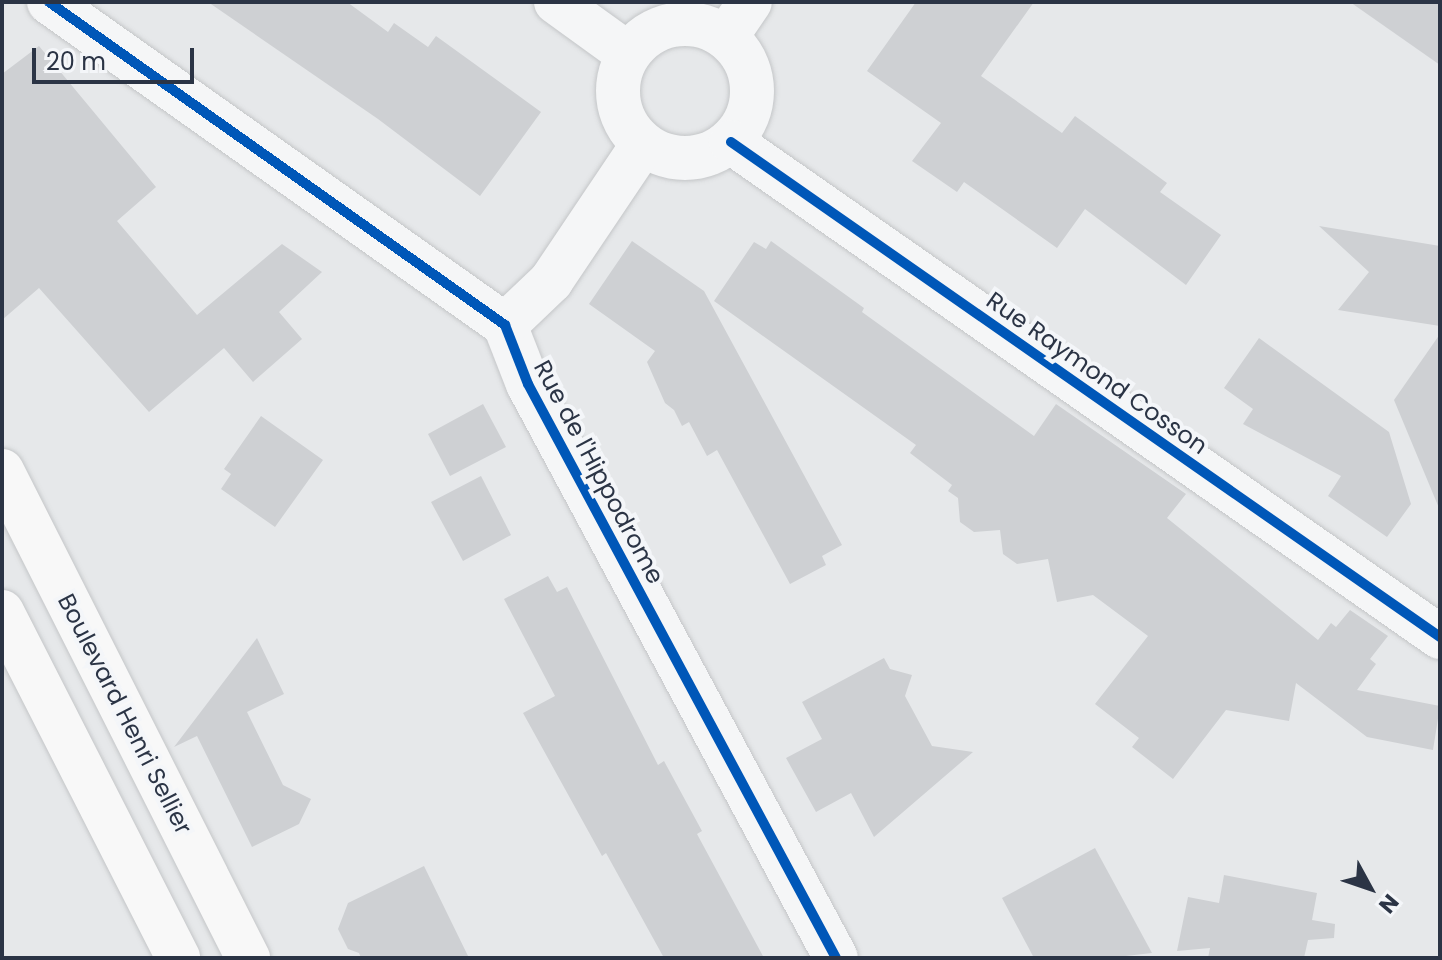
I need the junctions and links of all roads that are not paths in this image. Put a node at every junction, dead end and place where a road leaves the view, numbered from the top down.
1 (49, 2) edge
2 (556, 2) edge
3 (738, 19) edge
4 (628, 54) junction
5 (731, 142) junction
6 (643, 144) junction
7 (505, 325) junction
8 (2, 471) edge
9 (2, 612) edge
10 (1440, 637) edge
11 (178, 958) edge
12 (248, 958) edge
13 (836, 958) edge

1 - 7 street
2 - 4 street
3 - 4 street
3 - 5 street
4 - 6 street
5 - 6 street
5 - 10 street, Rue Raymond Cosson
6 - 7 street
7 - 13 street, Rue de l'Hippodrome
8 - 12 main road, Boulevard Henri Sellier
9 - 11 main road

